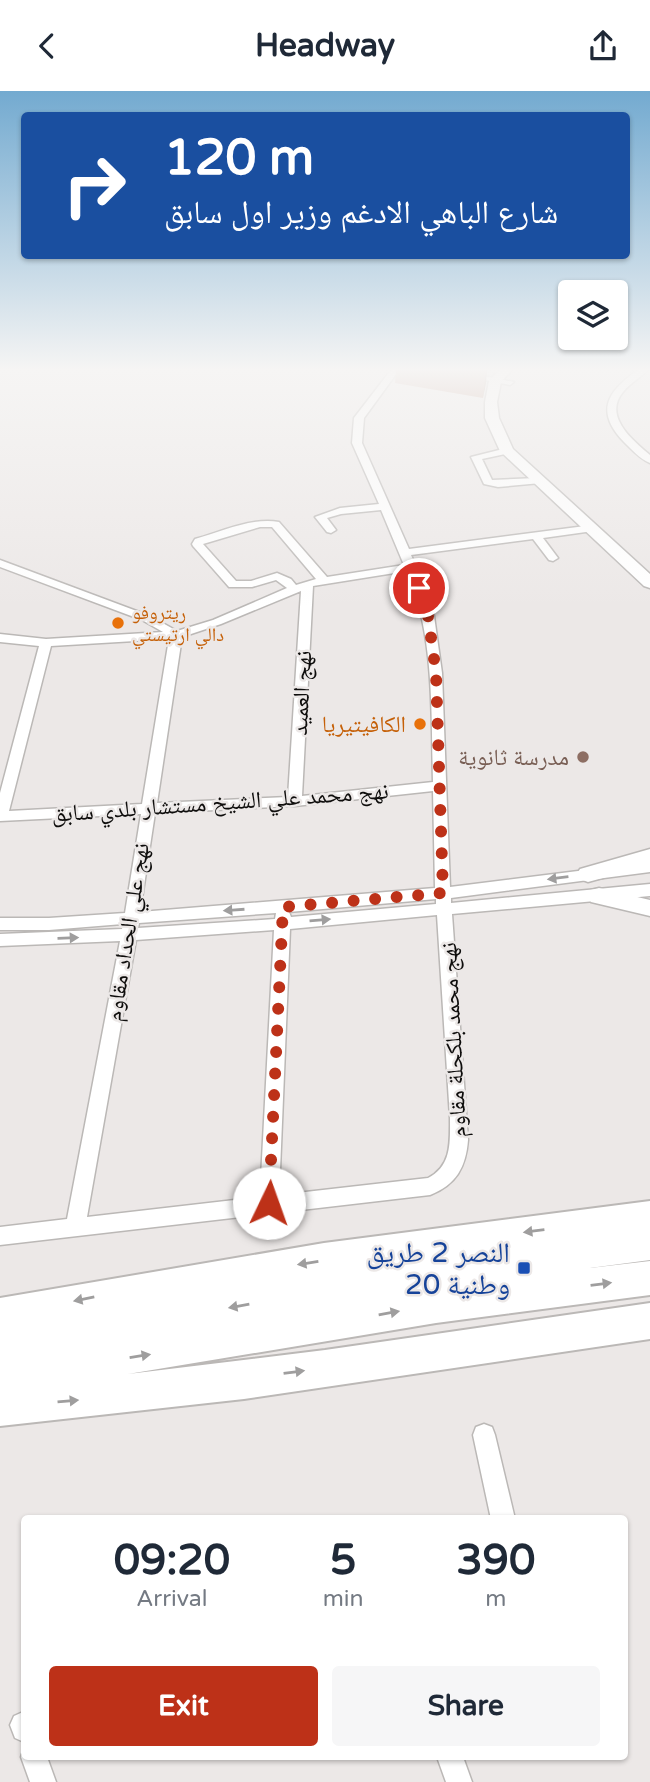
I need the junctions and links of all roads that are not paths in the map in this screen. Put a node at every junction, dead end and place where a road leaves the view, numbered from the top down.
1 (360, 449) edge
2 (524, 449) edge
3 (507, 451) joint
4 (537, 481) junction
5 (385, 507) junction
6 (593, 529) junction
7 (331, 530) dead end
8 (536, 536) junction
9 (405, 553) junction
10 (552, 558) dead end
11 (0, 563) edge
12 (411, 567) junction
13 (649, 575) edge
14 (324, 581) junction
15 (307, 584) junction
16 (293, 589) junction
17 (176, 635) junction
18 (0, 638) edge
19 (46, 643) junction
20 (439, 786) junction
21 (295, 801) junction
22 (147, 808) junction
23 (1, 816) edge
24 (650, 857) edge
25 (650, 867) edge
26 (588, 874) junction
27 (650, 890) edge
28 (599, 896) junction
29 (444, 901) junction
30 (650, 908) edge
31 (283, 915) junction
32 (0, 924) edge
33 (130, 926) junction
34 (0, 940) edge
35 (269, 1203) junction
36 (650, 1205) edge
37 (650, 1217) edge
38 (585, 1224) junction
39 (75, 1228) junction
40 (0, 1236) edge
41 (650, 1244) edge
42 (650, 1278) edge
43 (431, 1288) junction
44 (0, 1315) edge
45 (650, 1321) edge
46 (650, 1339) edge
47 (0, 1343) edge
48 (458, 1350) junction
49 (0, 1377) edge
50 (0, 1407) edge
51 (484, 1435) dead end
52 (502, 1515) edge
53 (35, 1760) edge
54 (451, 1760) edge
55 (43, 1782) edge
56 (459, 1782) edge

1 - 5 street, نهج محمد بلكحلة مقاوم
2 - 13 main road
3 - 4 main road
3 - 4 street
4 - 6 main road
5 - 7 street
5 - 9 street, نهج محمد بلكحلة مقاوم
6 - 8 street
6 - 13 main road
8 - 9 street
8 - 10 street
9 - 12 street, نهج محمد بلكحلة مقاوم
11 - 17 street
12 - 14 street
12 - 20 street, نهج محمد بلكحلة مقاوم
14 - 15 street
14 - 16 street
15 - 16 street
15 - 21 street, نهج العميد
16 - 17 street
17 - 19 street
17 - 22 street, نهج علي الحداد مقاوم
18 - 19 street
19 - 23 street
20 - 21 street, نهج محمد علي الشيخ مستشار بلدي سابق
20 - 29 street, نهج محمد بلكحلة مقاوم
21 - 22 street, نهج محمد علي الشيخ مستشار بلدي سابق
22 - 23 street, نهج محمد علي الشيخ مستشار بلدي سابق
22 - 33 street, نهج علي الحداد مقاوم
24 - 26 main road
25 - 26 street
26 -> 29 street
27 - 28 street
28 - 29 street
28 - 30 main road
29 - 31 street
29 - 35 street, نهج محمد بلكحلة مقاوم
31 - 33 street
31 - 35 street
32 - 33 street
34 -> 33 street
33 - 39 street, نهج علي الحداد مقاوم
35 - 39 street, نهج محمد بلكحلة مقاوم
36 - 38 highway
37 - 38 highway
38 -> 44 highway
39 - 40 street, نهج محمد بلكحلة مقاوم
41 - 43 highway
43 -> 42 highway
43 -> 47 highway
49 -> 43 highway
45 - 48 highway
46 - 48 highway
50 -> 48 highway
51 - 52 street
53 - 55 street
54 - 56 street

